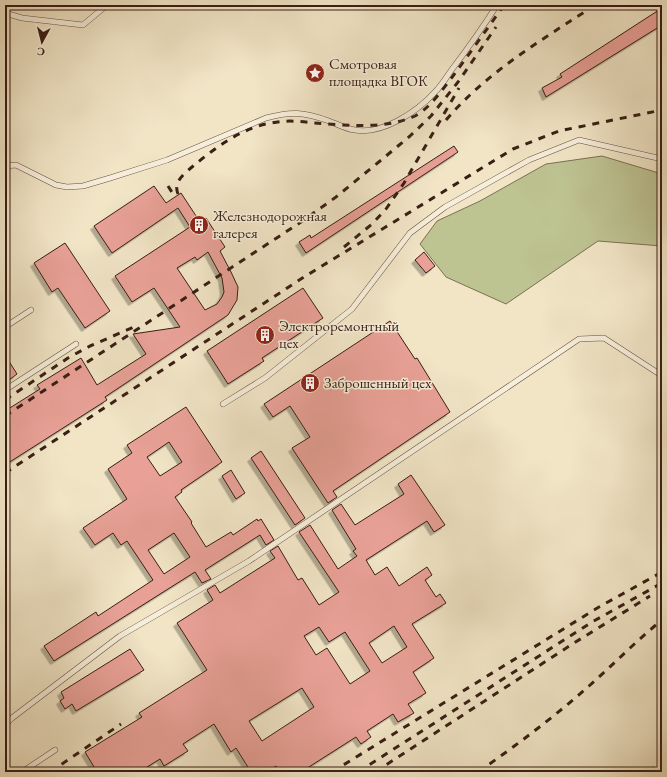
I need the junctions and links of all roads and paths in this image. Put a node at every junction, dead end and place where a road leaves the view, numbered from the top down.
1 (107, 5) edge
2 (497, 5) edge
3 (5, 13) edge
4 (662, 159) edge
5 (5, 166) edge
6 (31, 310) dead end
7 (5, 327) edge
8 (76, 344) dead end
9 (662, 377) edge
10 (5, 390) edge
11 (223, 404) dead end
12 (5, 725) edge
13 (55, 750) dead end
14 (22, 772) edge

1 - 3 lane
2 - 5 lane
4 - 11 lane
6 - 7 lane
8 - 10 lane
9 - 12 lane
13 - 14 lane

